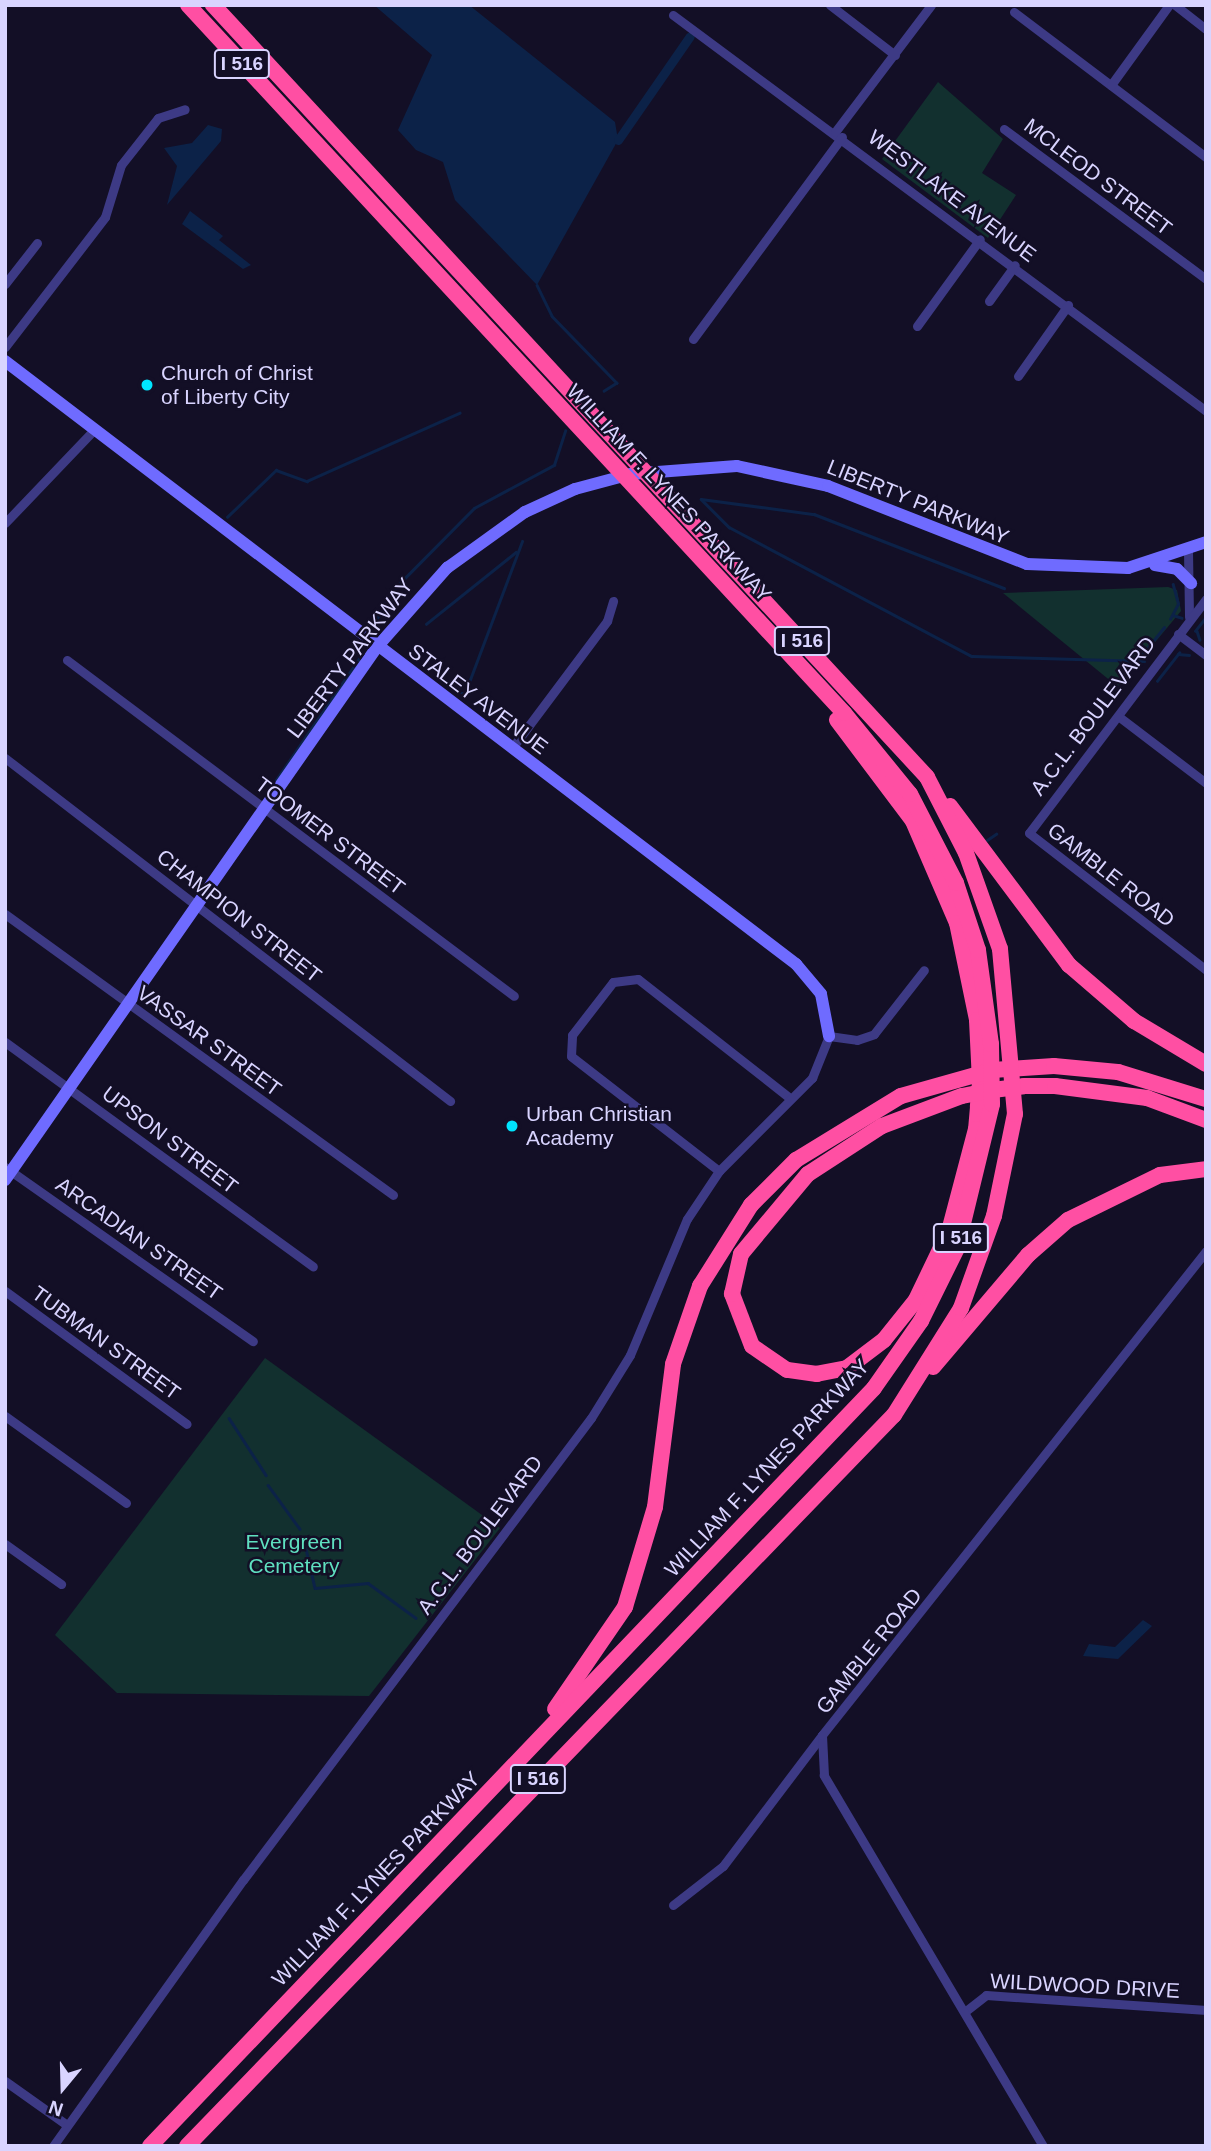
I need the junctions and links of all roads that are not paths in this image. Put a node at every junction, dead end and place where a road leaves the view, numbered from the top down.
1 (188, 5) edge
2 (213, 5) edge
3 (830, 5) edge
4 (931, 5) edge
5 (1172, 5) edge
6 (1014, 12) dead end
7 (673, 15) dead end
8 (1206, 29) edge
9 (895, 55) junction
10 (1111, 86) junction
11 (185, 108) dead end
12 (1004, 129) dead end
13 (838, 134) junction
14 (1206, 157) edge
15 (980, 239) junction
16 (37, 243) dead end
17 (1015, 265) junction
18 (1206, 279) edge
19 (5, 284) edge
20 (989, 301) dead end
21 (1068, 305) junction
22 (917, 326) dead end
23 (693, 339) dead end
24 (5, 347) edge
25 (5, 361) edge
26 (1018, 376) dead end
27 (1206, 411) edge
28 (93, 431) junction
29 (5, 523) edge
30 (1199, 548) edge
31 (1148, 564) junction
32 (1191, 583) junction
33 (1206, 599) edge
34 (613, 601) dead end
35 (757, 620) junction
36 (1188, 622) junction
37 (1178, 634) junction
38 (377, 647) junction
39 (1206, 655) edge
40 (67, 660) dead end
41 (1118, 716) junction
42 (512, 748) junction
43 (5, 758) edge
44 (927, 777) junction
45 (1206, 783) edge
46 (264, 808) junction
47 (1029, 833) joint
48 (198, 906) junction
49 (5, 914) edge
50 (924, 970) dead end
51 (1206, 970) edge
52 (514, 996) dead end
53 (128, 1003) junction
54 (829, 1036) junction
55 (5, 1042) edge
56 (1206, 1064) edge
57 (69, 1086) junction
58 (790, 1098) junction
59 (1206, 1100) edge
60 (450, 1101) dead end
61 (1206, 1120) edge
62 (1206, 1169) edge
63 (719, 1171) junction
64 (7, 1172) edge
65 (393, 1195) dead end
66 (1206, 1251) edge
67 (313, 1267) dead end
68 (5, 1291) edge
69 (253, 1341) dead end
70 (894, 1415) junction
71 (5, 1416) edge
72 (187, 1424) dead end
73 (126, 1503) dead end
74 (5, 1544) edge
75 (61, 1584) dead end
76 (822, 1735) junction
77 (513, 1765) junction
78 (673, 1905) dead end
79 (967, 2010) junction
80 (1206, 2010) edge
81 (5, 2081) edge
82 (67, 2125) junction
83 (52, 2146) edge
84 (150, 2146) edge
85 (187, 2146) edge
86 (1043, 2146) edge

1 - 35 highway, WILLIAM F. LYNES PARKWAY / I 516
2 - 44 highway, WILLIAM F. LYNES PARKWAY / I 516
3 - 9 street
4 - 9 street
5 - 8 street
5 - 10 street
6 - 10 street
7 - 13 street, WESTLAKE AVENUE
9 - 13 street
10 - 14 street
11 - 24 street
12 - 18 street, MCLEOD STREET
13 - 15 street, WESTLAKE AVENUE
13 - 23 street
15 - 17 street, WESTLAKE AVENUE
15 - 22 street
16 - 19 street
17 - 20 street
17 - 21 street, WESTLAKE AVENUE
21 - 26 street
21 - 27 street, WESTLAKE AVENUE
25 - 28 street, STALEY AVENUE
28 - 29 street
28 - 38 street, STALEY AVENUE
30 - 31 street, LIBERTY PARKWAY
30 - 32 street
31 - 32 street
31 - 38 street, LIBERTY PARKWAY
32 - 36 street
33 - 36 street, A.C.L. BOULEVARD
34 - 42 street
35 - 61 highway
35 - 77 highway, WILLIAM F. LYNES PARKWAY / I 516
36 - 37 street, A.C.L. BOULEVARD
37 - 39 street
37 - 41 street, A.C.L. BOULEVARD
38 - 42 street, STALEY AVENUE
38 - 46 street, LIBERTY PARKWAY
40 - 46 street, TOOMER STREET
41 - 45 street
41 - 47 street, A.C.L. BOULEVARD
42 - 54 street, STALEY AVENUE
43 - 48 street, CHAMPION STREET
44 - 56 highway
44 - 70 highway, WILLIAM F. LYNES PARKWAY / I 516
46 - 48 street, LIBERTY PARKWAY
46 - 52 street, TOOMER STREET
47 - 51 street, GAMBLE ROAD
48 - 53 street, LIBERTY PARKWAY
48 - 60 street, CHAMPION STREET
49 - 53 street, VASSAR STREET
50 - 54 street
53 - 57 street, LIBERTY PARKWAY
53 - 65 street, VASSAR STREET
54 - 58 street, A.C.L. BOULEVARD
55 - 57 street, UPSON STREET
57 - 64 street, LIBERTY PARKWAY
57 - 67 street, UPSON STREET
58 - 63 street, A.C.L. BOULEVARD
58 - 63 street
59 - 77 highway
62 - 70 highway
63 - 82 street, A.C.L. BOULEVARD
64 - 69 street, ARCADIAN STREET
66 - 76 street, GAMBLE ROAD
68 - 72 street, TUBMAN STREET
70 - 85 highway, WILLIAM F. LYNES PARKWAY / I 516
71 - 73 street
74 - 75 street
76 - 78 street
76 - 79 street, GAMBLE ROAD
77 - 84 highway, WILLIAM F. LYNES PARKWAY / I 516
79 - 80 street, WILDWOOD DRIVE
79 - 86 street, GAMBLE ROAD
81 - 82 street
82 - 83 street, A.C.L. BOULEVARD

